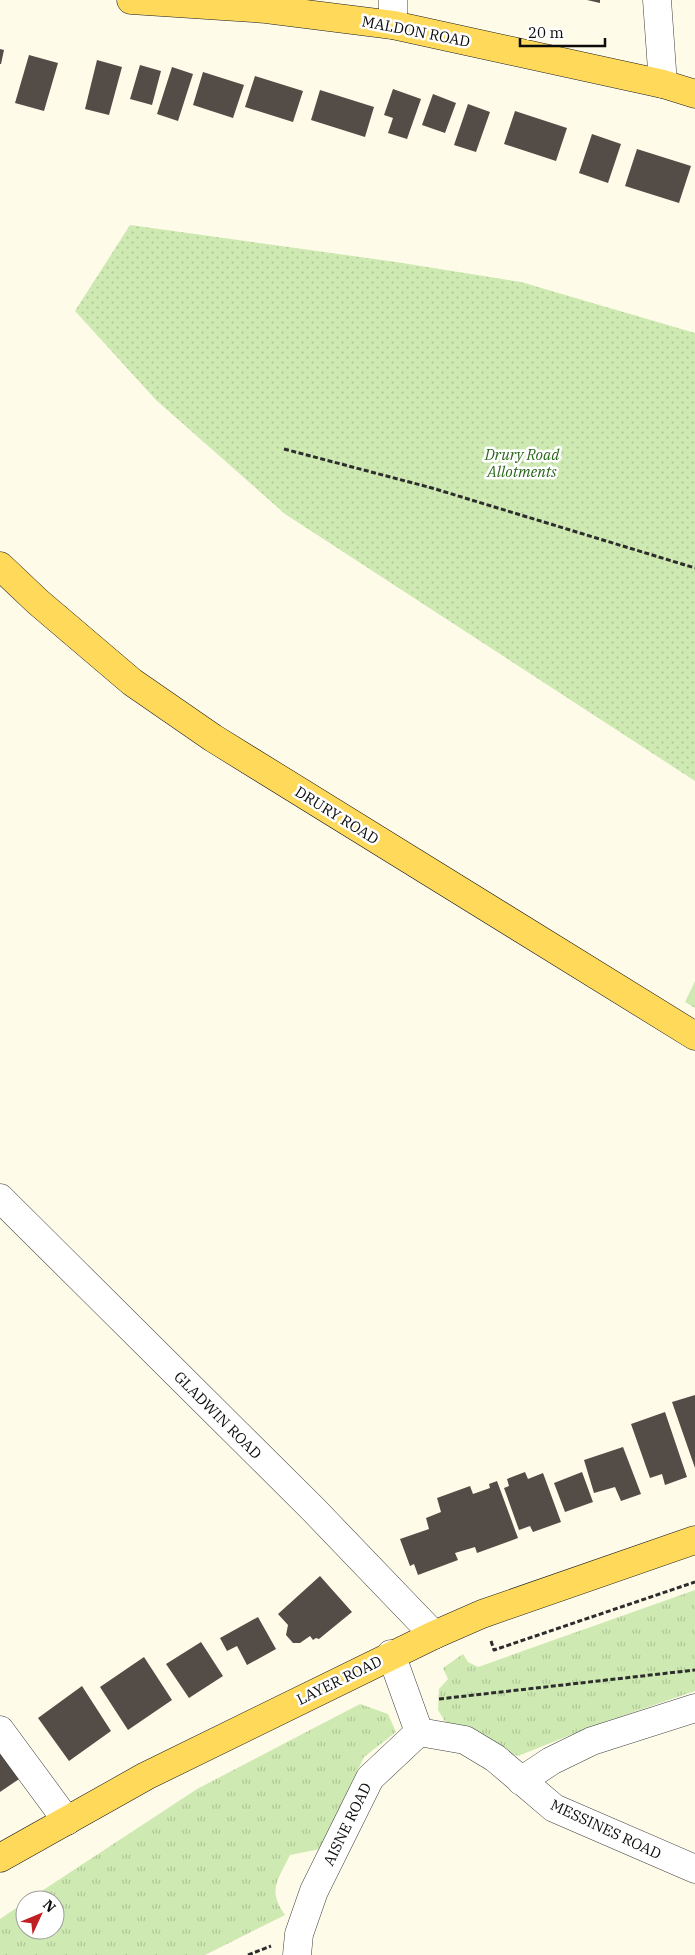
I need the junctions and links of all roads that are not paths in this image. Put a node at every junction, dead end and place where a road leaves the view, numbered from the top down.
1 (131, 0) edge
2 (658, 0) edge
3 (393, 12) edge
4 (664, 84) junction
5 (695, 94) edge
6 (0, 566) edge
7 (695, 1036) edge
8 (0, 1198) edge
9 (695, 1540) edge
10 (434, 1635) junction
11 (391, 1654) junction
12 (695, 1708) edge
13 (0, 1730) edge
14 (419, 1732) junction
15 (521, 1781) junction
16 (67, 1821) junction
17 (0, 1858) edge
18 (695, 1869) edge
19 (297, 1955) edge

1 - 3 main road, MALDON ROAD
2 - 4 street
3 - 4 main road, MALDON ROAD
4 - 5 main road, MALDON ROAD
6 - 7 main road, DRURY ROAD
8 - 10 street, GLADWIN ROAD
9 - 10 main road, LAYER ROAD
10 - 11 main road, LAYER ROAD
11 - 14 street
11 - 16 main road, LAYER ROAD
12 - 15 street
13 - 16 street
14 - 15 street, MESSINES ROAD
14 - 19 street, AISNE ROAD
15 - 18 street, MESSINES ROAD
16 - 17 main road, LAYER ROAD

